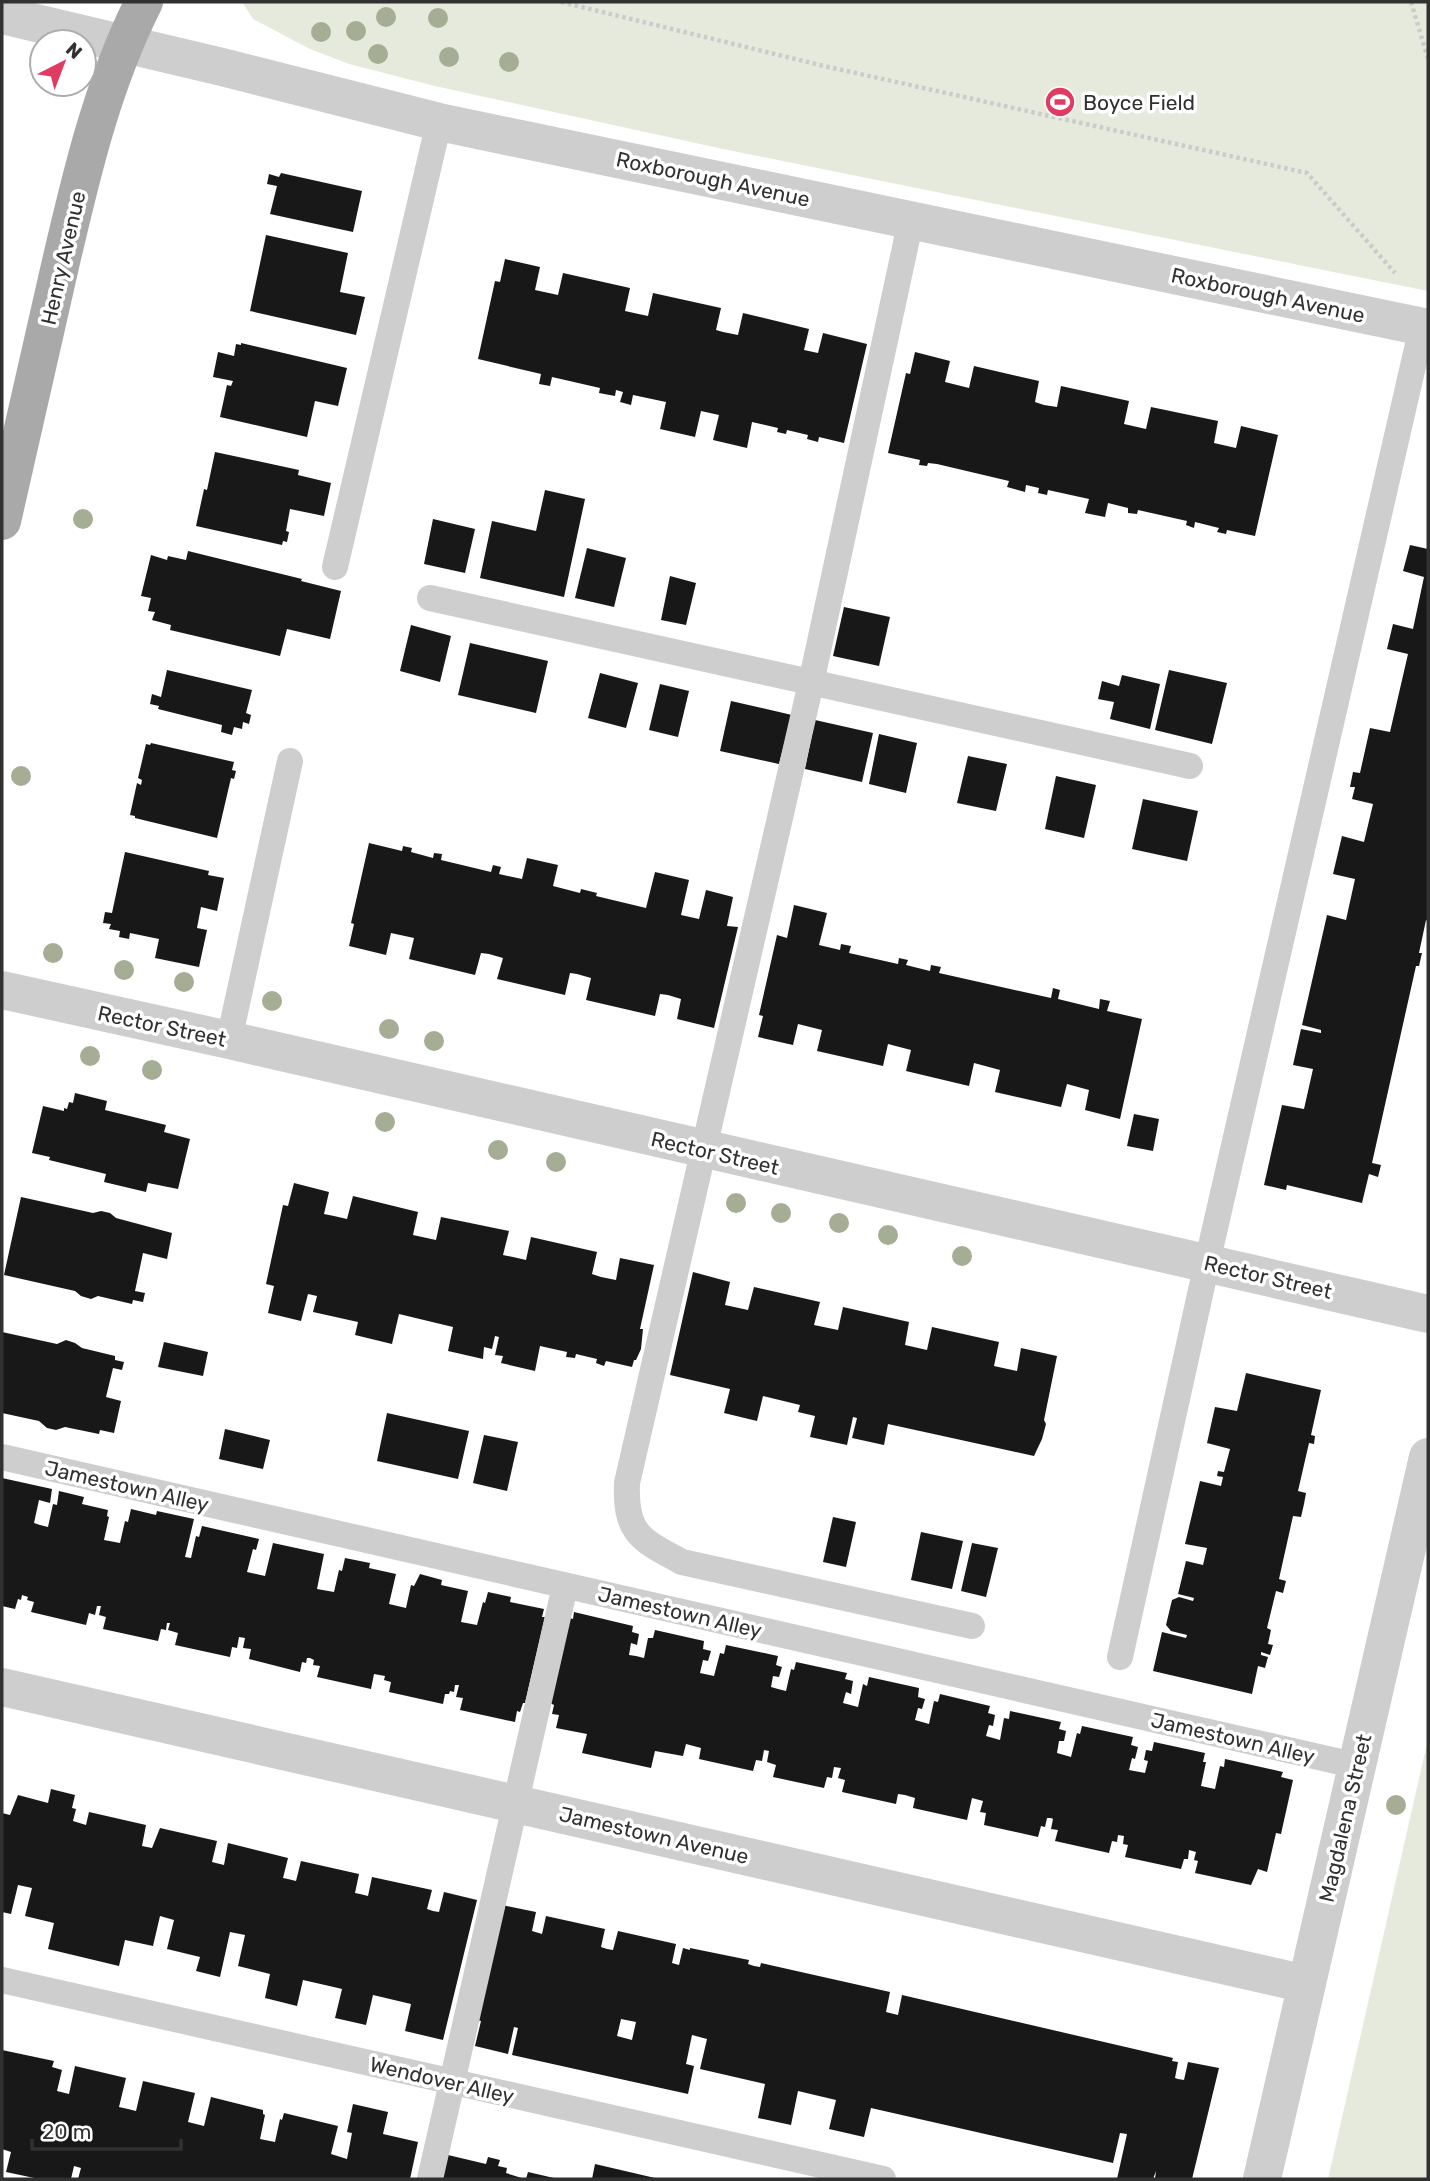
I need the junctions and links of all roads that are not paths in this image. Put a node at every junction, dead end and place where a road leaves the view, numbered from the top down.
1 (144, 2) edge
2 (2, 15) edge
3 (123, 43) junction
4 (439, 122) junction
5 (911, 220) junction
6 (1425, 328) edge
7 (2, 521) edge
8 (335, 567) dead end
9 (430, 598) dead end
10 (810, 683) junction
11 (290, 761) dead end
12 (1190, 766) dead end
13 (2, 990) edge
14 (229, 1040) junction
15 (704, 1150) junction
16 (1207, 1263) junction
17 (1428, 1314) edge
18 (2, 1457) edge
19 (1428, 1457) edge
20 (565, 1586) junction
21 (972, 1626) dead end
22 (1120, 1657) dead end
23 (2, 1687) edge
24 (1358, 1766) junction
25 (515, 1803) junction
26 (2, 1980) edge
27 (1306, 1984) junction
28 (453, 2082) junction
29 (430, 2179) edge
30 (883, 2179) edge
31 (1262, 2179) edge

1 - 3 main road, Henry Avenue
2 - 3 street, Roxborough Avenue
3 - 4 street, Roxborough Avenue
3 - 7 main road, Henry Avenue
4 - 5 street, Roxborough Avenue
4 - 8 lane
5 - 6 street, Roxborough Avenue
5 - 10 lane
6 - 16 lane
9 - 10 lane
10 - 12 lane
10 - 15 lane
11 - 14 lane
13 - 14 street, Rector Street
14 - 15 street, Rector Street
15 - 16 street, Rector Street
15 - 21 lane
16 - 17 street, Rector Street
16 - 22 lane
18 - 20 lane, Jamestown Alley
19 - 24 street, Magdalena Street
20 - 24 lane, Jamestown Alley
20 - 25 lane
23 - 25 street, Jamestown Avenue
24 - 27 street, Magdalena Street
25 - 27 street, Jamestown Avenue
25 - 28 lane
26 - 28 lane, Wendover Alley
27 - 31 street, Magdalena Street
28 - 29 lane
28 - 30 lane, Wendover Alley

